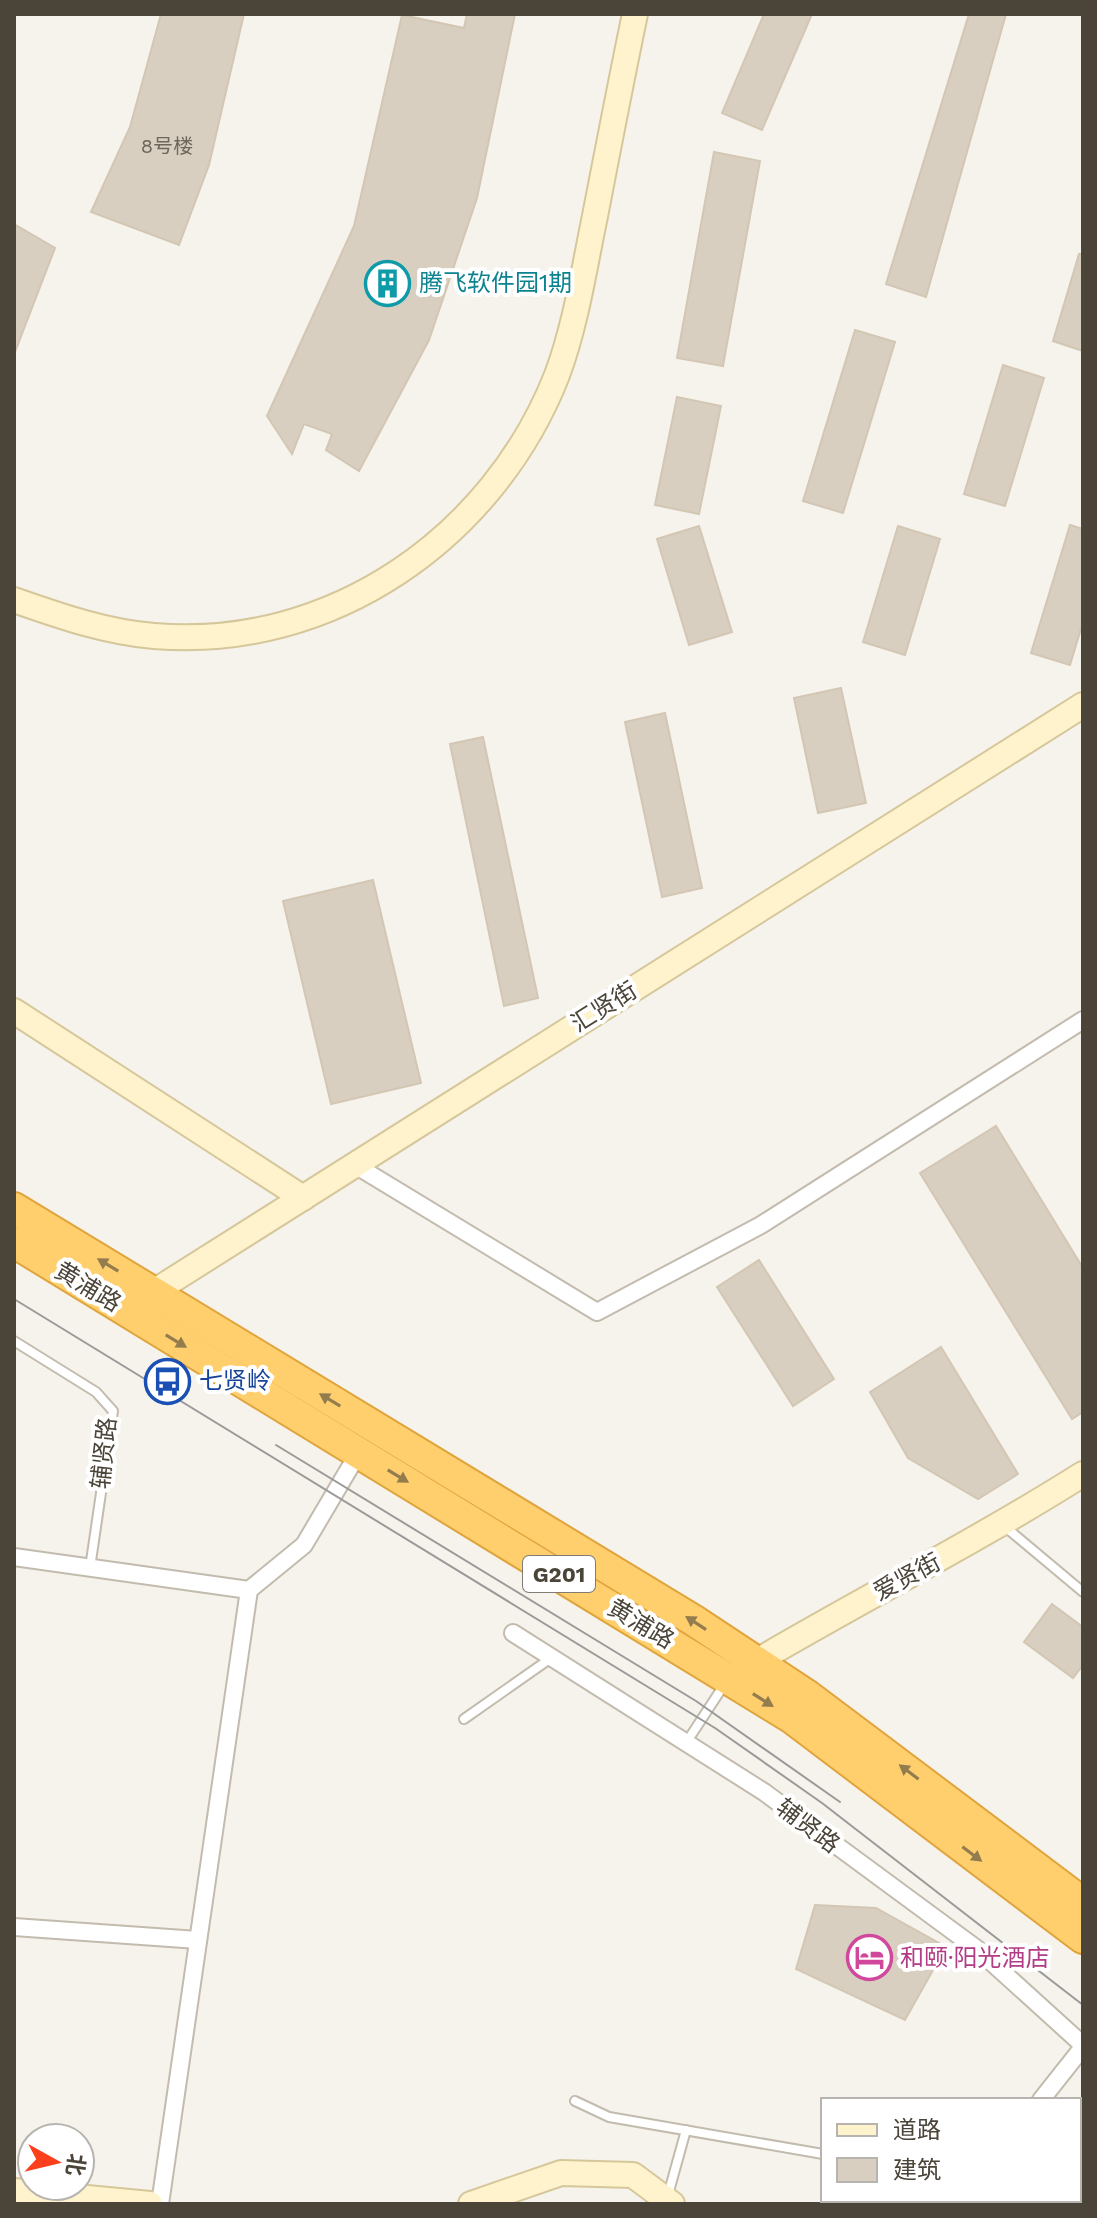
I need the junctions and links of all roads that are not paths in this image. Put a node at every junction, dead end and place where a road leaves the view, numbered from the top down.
1 (635, 14) edge
2 (14, 600) edge
3 (1083, 705) edge
4 (14, 1011) edge
5 (1083, 1020) edge
6 (355, 1165) junction
7 (303, 1198) junction
8 (14, 1208) edge
9 (14, 1242) edge
10 (153, 1292) junction
11 (126, 1310) junction
12 (14, 1341) edge
13 (359, 1452) junction
14 (1083, 1474) edge
15 (1002, 1525) junction
16 (14, 1557) edge
17 (90, 1568) junction
18 (249, 1590) junction
19 (1083, 1592) edge
20 (513, 1633) dead end
21 (552, 1658) junction
22 (756, 1662) junction
23 (729, 1678) junction
24 (464, 1719) dead end
25 (686, 1743) junction
26 (1083, 1903) edge
27 (14, 1927) edge
28 (1083, 1938) edge
29 (198, 1940) junction
30 (1083, 2046) edge
31 (1043, 2098) edge
32 (575, 2101) dead end
33 (686, 2130) junction
34 (821, 2154) edge
35 (14, 2191) edge
36 (670, 2202) edge
37 (150, 2204) edge
38 (160, 2204) edge
39 (471, 2204) edge

1 - 2 street
3 - 6 street, 汇贤街
4 - 7 street
5 - 6 street
6 - 7 street, 汇贤街
7 - 10 street, 汇贤街
10 -> 8 highway, 黄浦路 / G201
9 - 11 highway, 黄浦路 / G201
10 - 11 street, 汇贤街
22 -> 10 highway, 黄浦路 / G201
11 -> 13 highway, 黄浦路 / G201
12 - 17 lane, 辅贤路
13 - 18 street
13 -> 23 highway, 黄浦路 / G201
14 - 15 street, 爱贤街
15 - 19 lane
15 - 22 street, 爱贤街
16 - 17 street
17 - 18 street
18 - 29 street
20 - 21 street, 辅贤路
21 - 24 lane
21 - 25 street, 辅贤路
22 - 23 street, 爱贤街
26 -> 22 highway, 黄浦路 / G201
23 - 25 lane
23 -> 28 highway, 黄浦路 / G201
25 - 30 street, 辅贤路
27 - 29 street
29 - 38 street
30 - 31 street
32 - 33 lane
33 - 34 lane
33 - 36 lane
35 - 37 street
36 - 39 street

